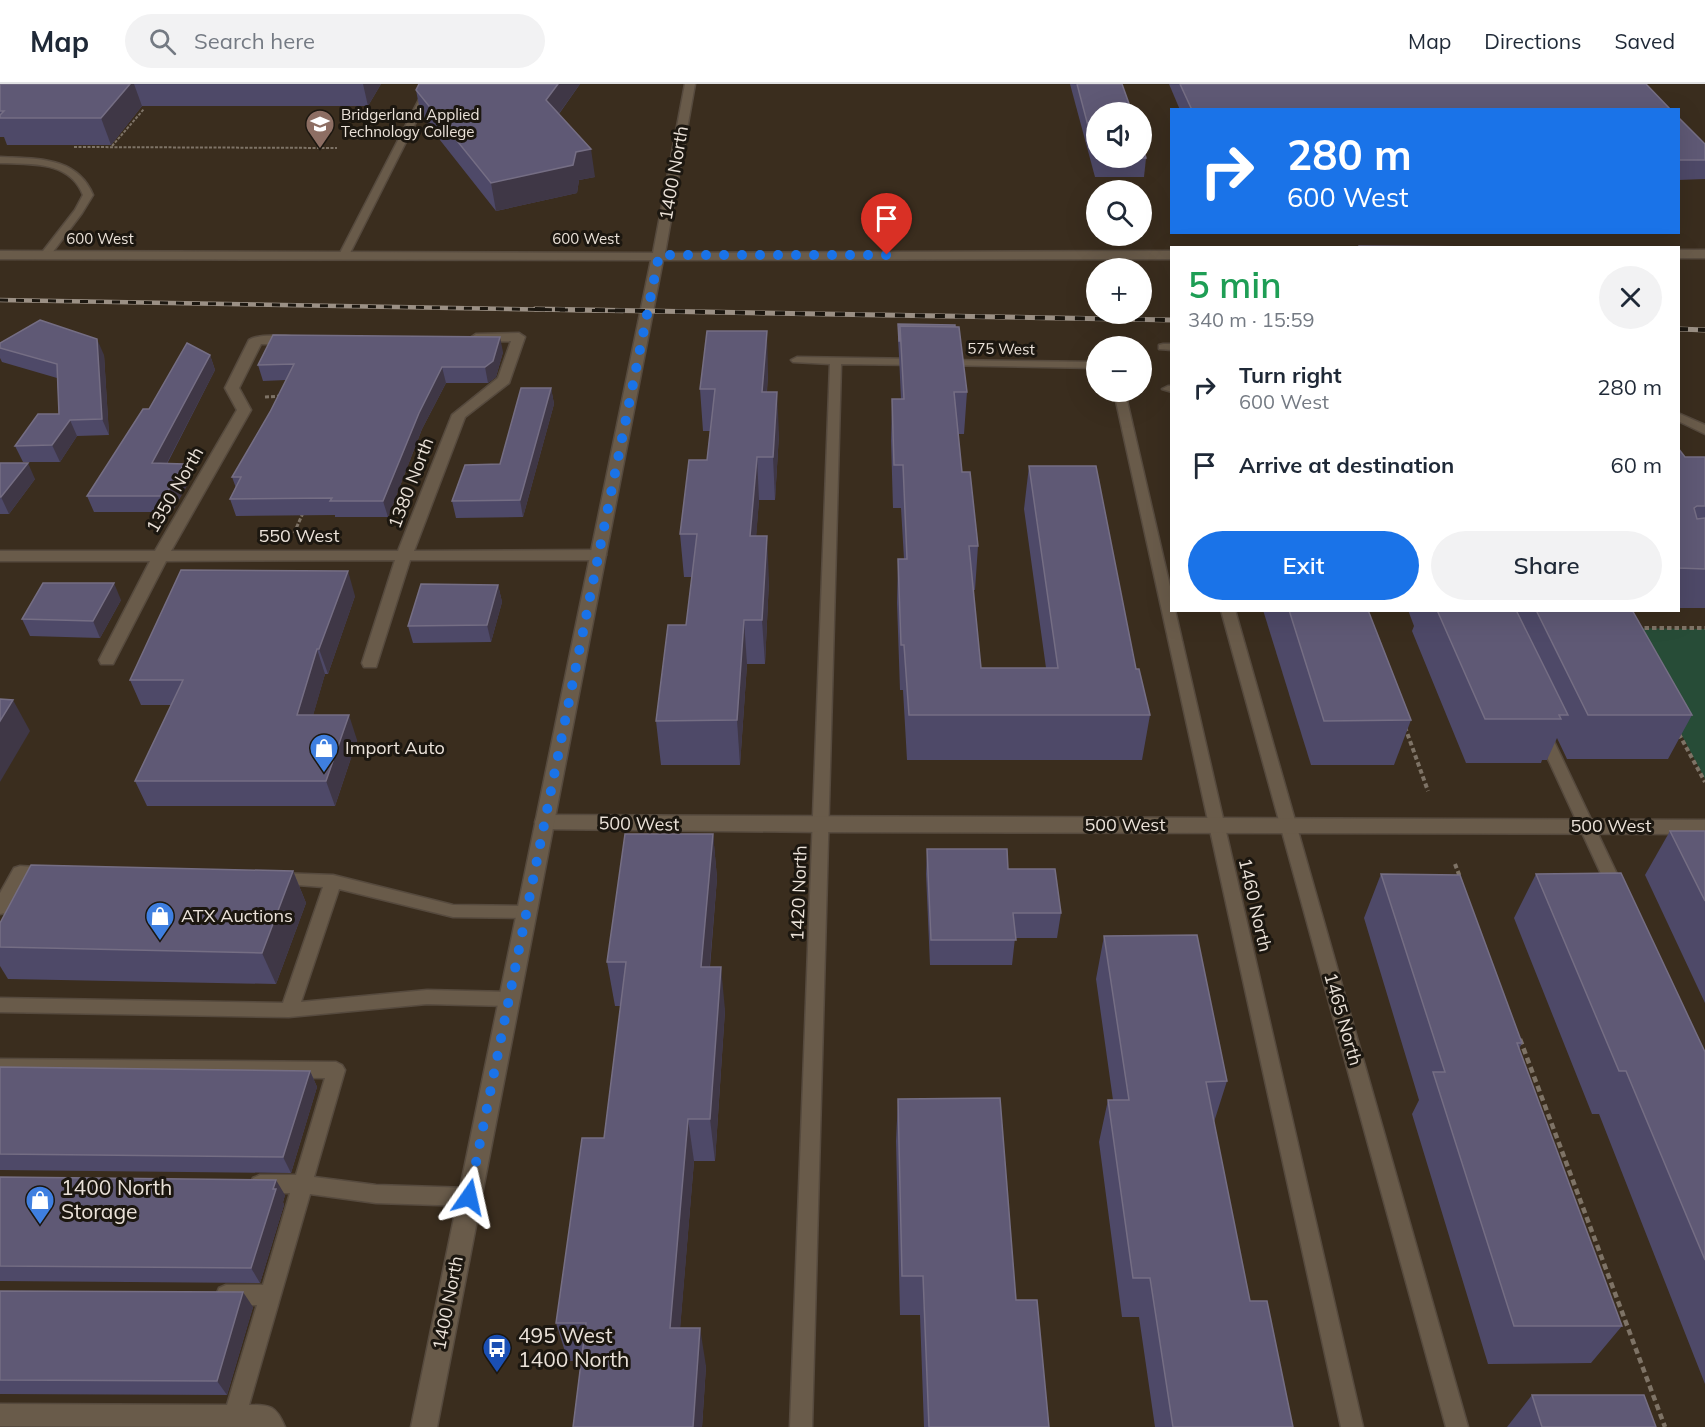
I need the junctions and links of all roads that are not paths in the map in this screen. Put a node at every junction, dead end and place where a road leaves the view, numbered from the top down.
1 (431, 84) edge
2 (690, 84) edge
3 (0, 160) edge
4 (1680, 254) edge
5 (1705, 254) edge
6 (0, 255) edge
7 (45, 255) junction
8 (659, 255) junction
9 (1170, 255) edge
10 (343, 257) junction
11 (459, 338) edge
12 (304, 339) edge
13 (797, 360) dead end
14 (836, 361) junction
15 (1086, 365) edge
16 (1121, 402) edge
17 (1680, 417) edge
18 (1680, 427) edge
19 (1705, 431) edge
20 (160, 555) junction
21 (404, 555) junction
22 (598, 555) junction
23 (0, 556) edge
24 (1229, 612) edge
25 (107, 660) dead end
26 (370, 663) dead end
27 (1536, 717) edge
28 (544, 822) junction
29 (820, 825) junction
30 (1217, 825) junction
31 (1289, 826) junction
32 (1586, 826) junction
33 (1705, 827) edge
34 (66, 873) edge
35 (263, 879) edge
36 (333, 881) junction
37 (1624, 906) edge
38 (0, 908) edge
39 (526, 912) junction
40 (509, 999) junction
41 (0, 1005) edge
42 (289, 1010) junction
43 (0, 1067) edge
44 (245, 1184) edge
45 (303, 1184) junction
46 (469, 1197) junction
47 (212, 1295) edge
48 (271, 1295) junction
49 (0, 1415) edge
50 (235, 1416) junction
51 (274, 1427) edge
52 (424, 1427) edge
53 (801, 1427) edge
54 (1352, 1427) edge
55 (1457, 1427) edge

1 - 10 lane
2 - 8 street, 1400 North
3 - 7 lane
4 - 5 street
6 - 7 street, 600 West
7 - 10 street, 600 West
8 - 9 street, 600 West
8 - 10 street, 600 West
8 - 22 street, 1400 North
11 - 21 street, 1380 North
12 - 20 street, 1350 North
13 - 14 lane, 575 West
14 - 15 lane, 575 West
14 - 29 lane, 1420 North
16 - 30 lane, 1460 North
17 - 19 lane
18 - 19 lane
20 - 21 street, 550 West
20 - 23 street, 550 West
20 - 25 street, 1350 North
21 - 22 street, 550 West
21 - 26 street, 1380 North
22 - 28 street, 1400 North
24 - 31 lane, 1465 North
27 - 32 lane
28 - 29 street, 500 West
28 - 39 street, 1400 North
29 - 30 street, 500 West
29 - 53 lane, 1420 North
30 - 31 street, 500 West
30 - 54 lane, 1460 North
31 - 32 street, 500 West
31 - 55 lane, 1465 North
32 - 33 street, 500 West
32 - 37 lane
34 - 38 lane
35 - 36 lane
36 - 39 lane
36 - 42 lane
39 - 40 street, 1400 North
40 - 42 lane
40 - 46 street, 1400 North
41 - 42 lane
43 - 45 lane
44 - 45 lane
45 - 46 lane
45 - 48 lane
46 - 52 street, 1400 North
47 - 48 lane
48 - 50 lane
49 - 50 lane
50 - 51 lane

